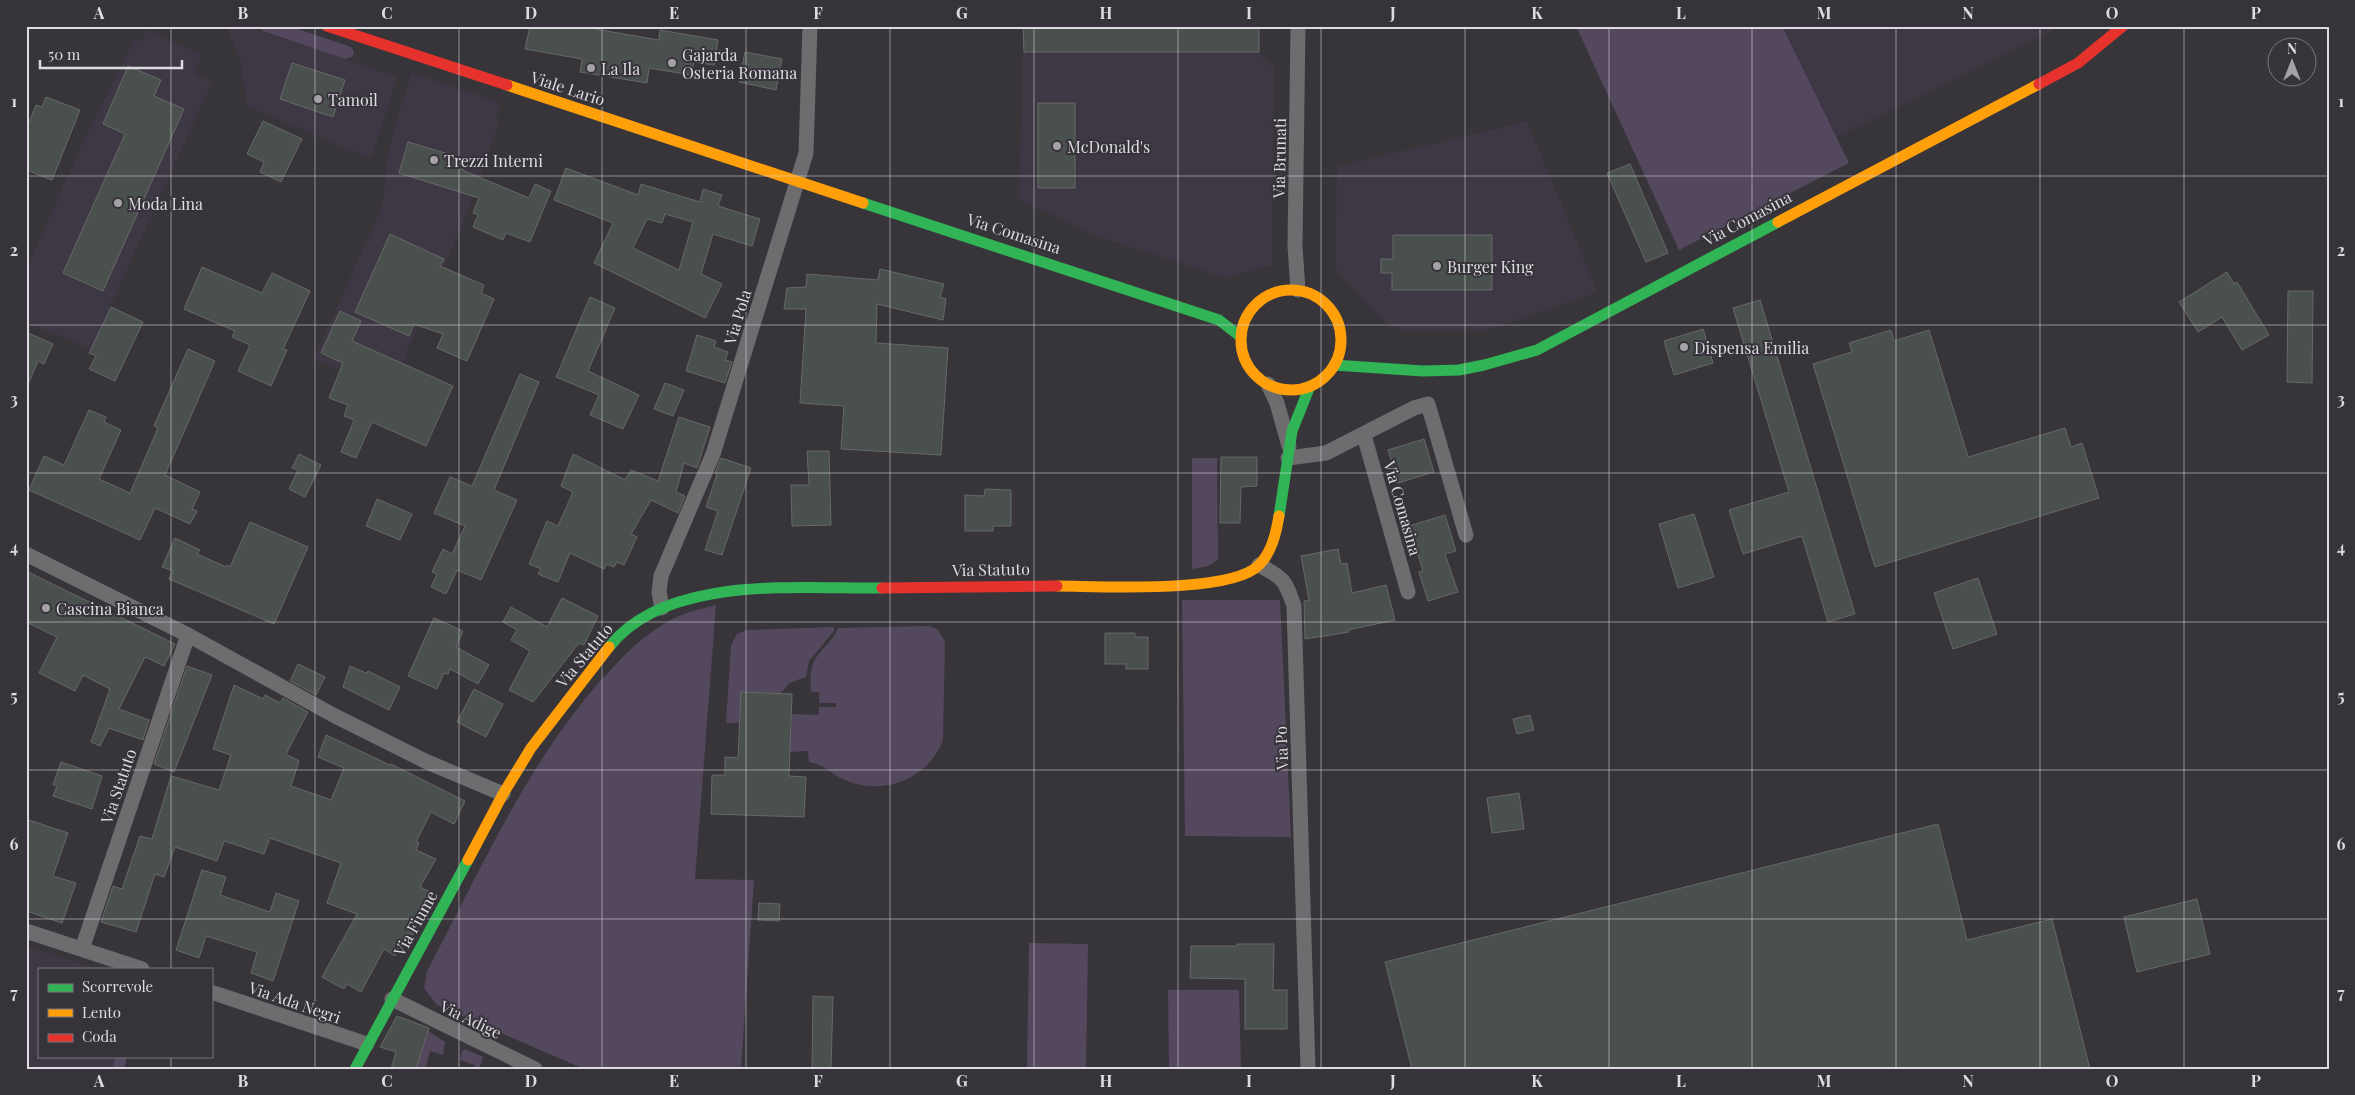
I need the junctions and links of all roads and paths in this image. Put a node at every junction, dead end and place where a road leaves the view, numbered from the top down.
1 (327, 26) edge
2 (810, 26) edge
3 (1298, 26) edge
4 (2123, 26) edge
5 (798, 181) junction
6 (1298, 290) junction
7 (1252, 308) junction
8 (1219, 320) junction
9 (1241, 337) junction
10 (1340, 350) junction
11 (1334, 365) junction
12 (1364, 366) junction
13 (1268, 384) junction
14 (1310, 386) junction
15 (1364, 434) junction
16 (1289, 452) junction
17 (1466, 535) dead end
18 (26, 554) edge
19 (1259, 565) junction
20 (1408, 592) dead end
21 (662, 608) junction
22 (188, 635) junction
23 (504, 794) junction
24 (26, 931) edge
25 (82, 948) junction
26 (139, 968) edge
27 (212, 992) edge
28 (392, 1000) junction
29 (368, 1044) junction
30 (355, 1069) edge
31 (535, 1069) edge
32 (1308, 1069) edge

1 - 5 main road, Viale Lario
2 - 5 street, Via Pola
3 - 6 street, Via Brunati
4 - 12 main road, Via Comasina
5 - 8 main road, Via Comasina
5 - 21 street, Via Pola
6 - 7 main road
6 - 10 main road
7 - 8 main road
7 - 9 main road
8 - 9 main road, Via Comasina
9 - 13 main road
10 - 11 main road
10 - 12 main road, Via Comasina
11 - 12 main road, Via Comasina
11 - 14 main road
13 - 14 main road
13 - 16 street
14 - 16 main road
15 - 16 street
15 - 17 street
15 - 20 street, Via Comasina
16 - 19 main road
18 - 22 street
19 - 21 main road, Via Statuto
19 - 32 street, Via Po
21 - 23 main road, Via Statuto
22 - 23 street
22 - 25 street, Via Statuto
23 - 28 main road, Via Fiume
24 - 25 street
25 - 26 street
27 - 29 street, Via Ada Negri
28 - 29 main road, Via Fiume
28 - 31 street, Via Adige
29 - 30 main road, Via Fiume

